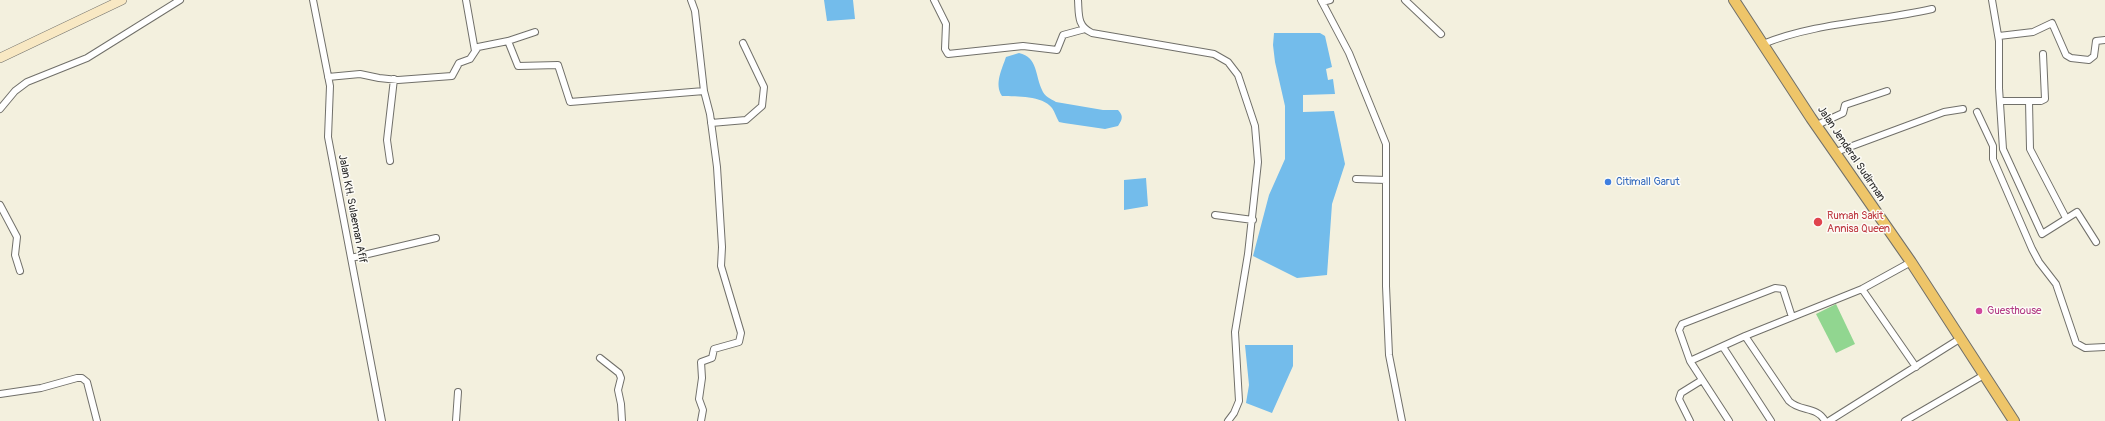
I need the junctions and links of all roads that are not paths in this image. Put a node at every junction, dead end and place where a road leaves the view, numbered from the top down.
1 (122, 0) edge
2 (180, 0) edge
3 (313, 0) edge
4 (466, 0) edge
5 (691, 0) edge
6 (934, 0) edge
7 (1078, 0) edge
8 (1330, 0) edge
9 (1405, 0) edge
10 (1734, 0) edge
11 (1992, 0) edge
12 (1321, 1) edge
13 (1932, 10) dead end
14 (1085, 30) junction
15 (535, 32) dead end
16 (1441, 34) dead end
17 (1999, 36) junction
18 (2105, 40) edge
19 (508, 41) junction
20 (743, 43) dead end
21 (1763, 44) junction
22 (475, 51) junction
23 (2043, 54) dead end
24 (0, 58) edge
25 (328, 77) junction
26 (394, 79) junction
27 (1887, 90) dead end
28 (704, 91) junction
29 (2000, 100) junction
30 (2029, 101) junction
31 (0, 109) edge
32 (1963, 109) dead end
33 (1977, 112) dead end
34 (711, 122) junction
35 (1817, 125) junction
36 (1836, 152) junction
37 (390, 161) dead end
38 (1356, 179) dead end
39 (1386, 180) junction
40 (0, 205) edge
41 (1215, 215) dead end
42 (2066, 218) junction
43 (1253, 220) junction
44 (436, 238) dead end
45 (2096, 242) dead end
46 (351, 258) junction
47 (1911, 262) junction
48 (20, 271) dead end
49 (1862, 289) junction
50 (1792, 317) junction
51 (1745, 336) junction
52 (1961, 338) junction
53 (1723, 347) junction
54 (2105, 347) edge
55 (600, 358) dead end
56 (1690, 361) junction
57 (1916, 367) junction
58 (1984, 375) junction
59 (1702, 380) junction
60 (458, 392) dead end
61 (0, 394) edge
62 (98, 421) edge
63 (382, 421) edge
64 (456, 421) edge
65 (622, 421) edge
66 (701, 421) edge
67 (1228, 421) edge
68 (1402, 421) edge
69 (1690, 421) edge
70 (1729, 421) edge
71 (1770, 421) edge
72 (1825, 421) edge
73 (1829, 421) edge
74 (1905, 421) edge
75 (2014, 421) edge

1 - 24 main road
2 - 31 street
3 - 25 street, Jalan KH. Sulaeman Afif
4 - 22 street
5 - 28 street
6 - 14 street
7 - 14 street
8 - 12 street
9 - 16 street
10 - 21 main road, Jalan Jenderal Sudirman
11 - 17 street
12 - 39 street
13 - 21 street
14 - 43 street
15 - 19 street
17 - 18 street
17 - 29 street
19 - 22 street
19 - 28 street
20 - 34 street
21 - 35 main road, Jalan Jenderal Sudirman
22 - 26 street
23 - 30 street
25 - 26 street
25 - 46 street, Jalan KH. Sulaeman Afif
26 - 37 street
27 - 35 street
28 - 34 street
29 - 30 street
29 - 42 street
30 - 42 street
32 - 36 street
33 - 54 street
34 - 66 street
35 - 36 main road, Jalan Jenderal Sudirman
36 - 47 main road, Jalan Jenderal Sudirman
38 - 39 street
39 - 68 street
40 - 48 street
41 - 43 street
42 - 45 street
43 - 67 street
44 - 46 street
46 - 63 street, Jalan KH. Sulaeman Afif
47 - 49 street
47 - 52 main road, Jalan Jenderal Sudirman
49 - 50 street
49 - 57 street
50 - 51 street
50 - 56 street
51 - 53 street
51 - 72 street
52 - 57 street
52 - 58 main road, Jalan Jenderal Sudirman
53 - 56 street
53 - 71 street
55 - 65 street
56 - 59 street
57 - 73 street
58 - 74 street
58 - 75 main road, Jalan Jenderal Sudirman
59 - 69 street
59 - 70 street
60 - 64 street
61 - 62 street

